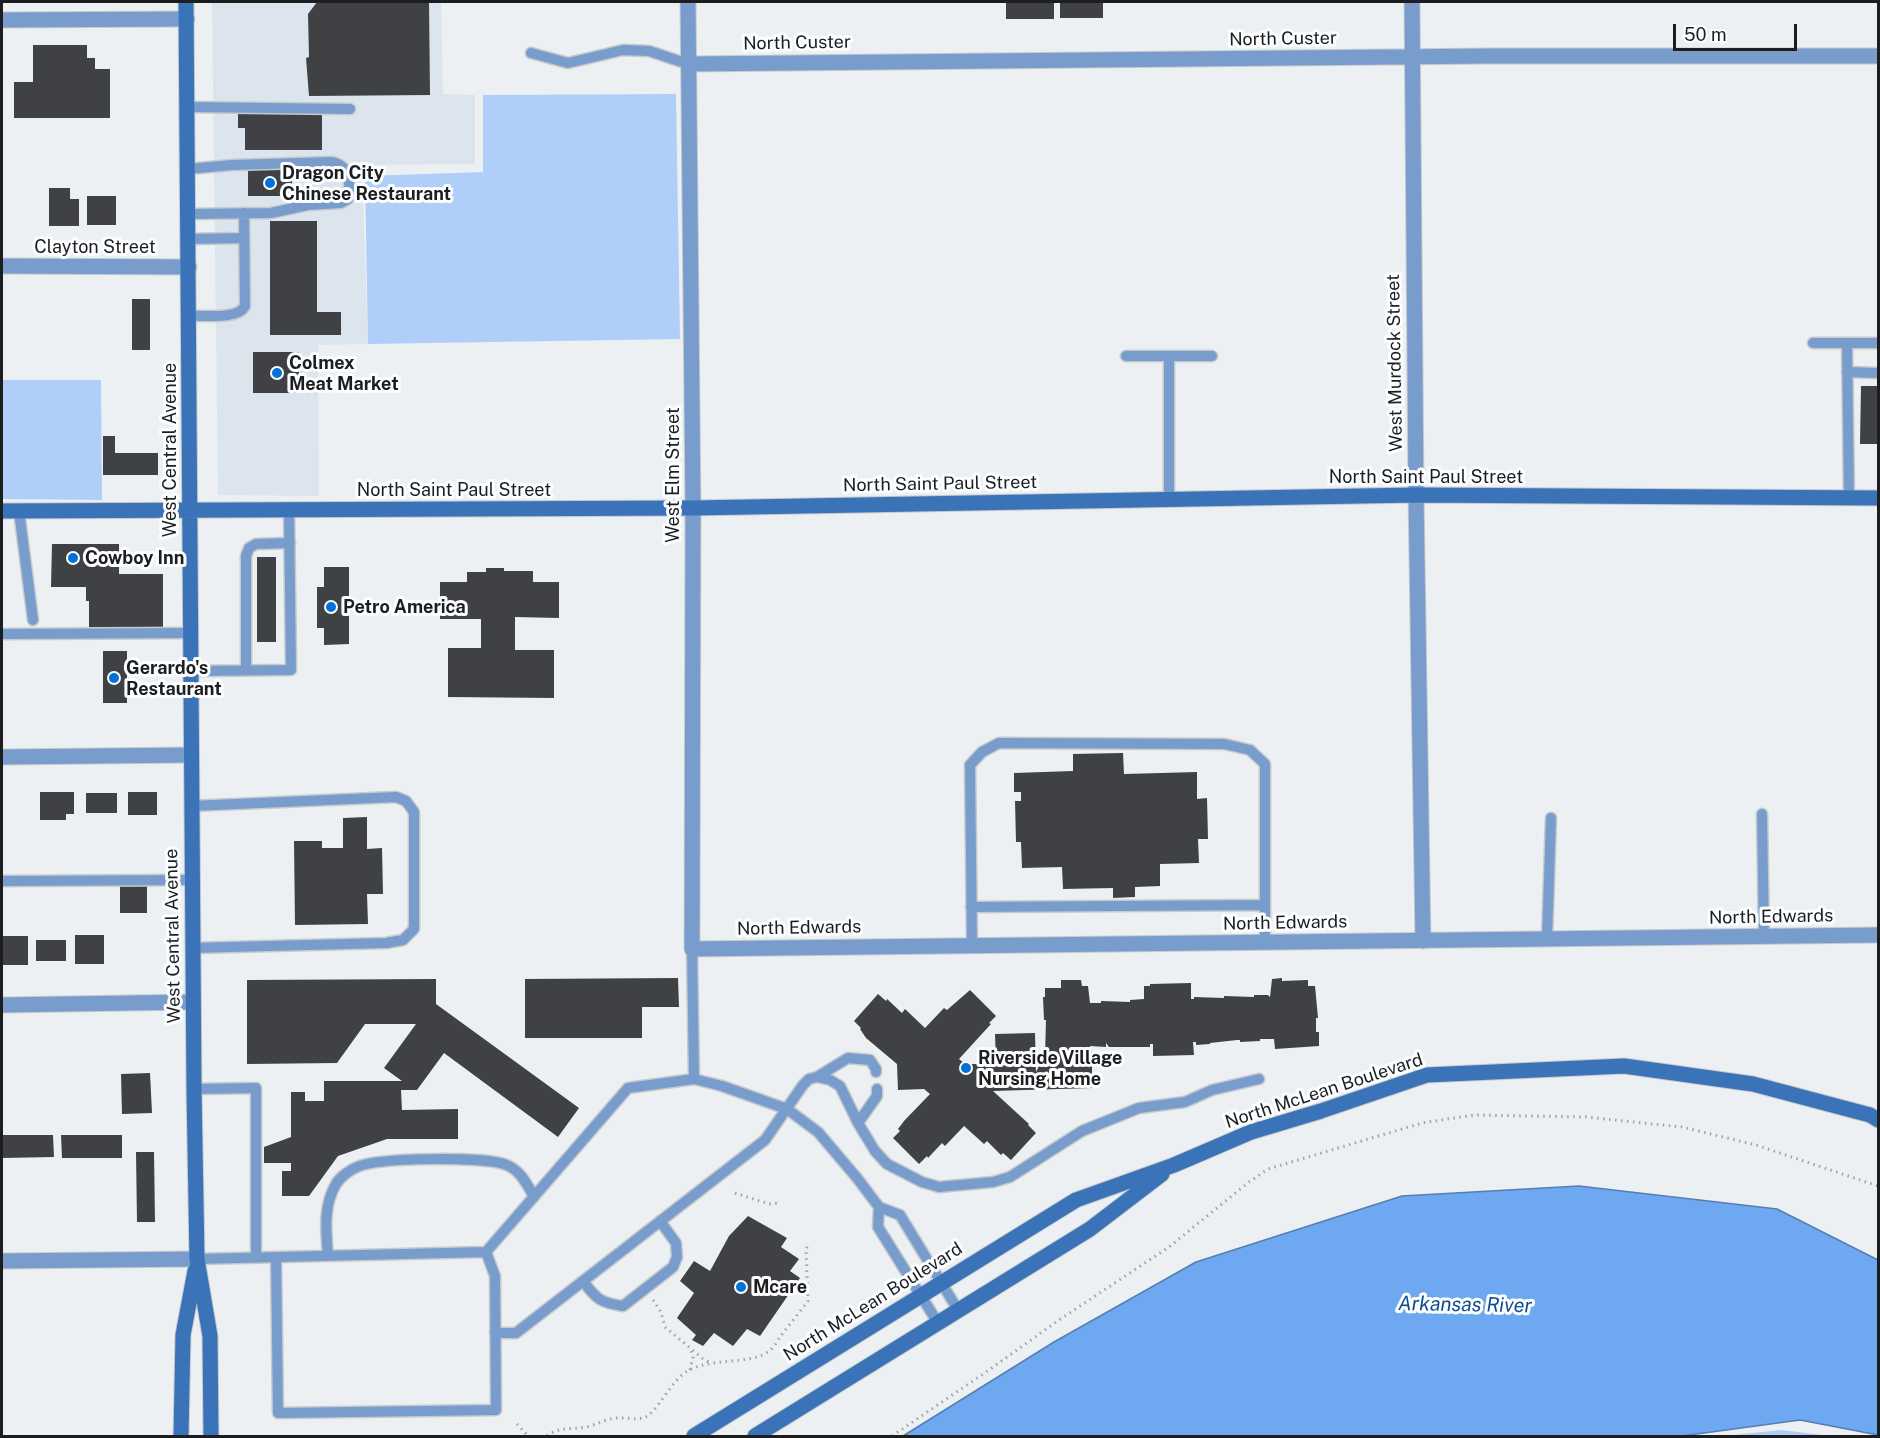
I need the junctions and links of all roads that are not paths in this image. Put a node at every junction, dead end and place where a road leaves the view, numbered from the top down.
1 (186, 2) edge
2 (688, 2) edge
3 (1412, 2) edge
4 (187, 19) junction
5 (2, 21) edge
6 (531, 53) dead end
7 (1878, 56) edge
8 (1412, 57) junction
9 (688, 64) junction
10 (187, 107) junction
11 (350, 109) dead end
12 (188, 169) junction
13 (244, 213) junction
14 (188, 214) junction
15 (244, 238) junction
16 (188, 239) junction
17 (2, 266) edge
18 (189, 267) junction
19 (189, 316) junction
20 (1878, 342) edge
21 (1813, 343) dead end
22 (1847, 343) junction
23 (1126, 356) dead end
24 (1169, 356) junction
25 (1212, 356) dead end
26 (1847, 372) junction
27 (1878, 373) edge
28 (1416, 495) junction
29 (1849, 498) junction
30 (1878, 498) edge
31 (1169, 500) junction
32 (693, 508) junction
33 (190, 510) junction
34 (290, 510) junction
35 (19, 511) junction
36 (2, 512) edge
37 (290, 543) junction
38 (33, 620) dead end
39 (190, 633) junction
40 (2, 634) edge
41 (190, 670) junction
42 (246, 670) junction
43 (190, 755) junction
44 (2, 757) edge
45 (191, 806) junction
46 (1762, 814) dead end
47 (1551, 818) dead end
48 (192, 880) junction
49 (2, 881) edge
50 (1265, 905) junction
51 (971, 907) junction
52 (1878, 935) edge
53 (1764, 937) junction
54 (1548, 939) junction
55 (1423, 940) junction
56 (1265, 942) junction
57 (972, 946) junction
58 (192, 948) junction
59 (692, 949) junction
60 (193, 1002) junction
61 (2, 1005) edge
62 (876, 1072) dead end
63 (817, 1077) junction
64 (694, 1079) junction
65 (1259, 1079) dead end
66 (194, 1089) junction
67 (877, 1089) dead end
68 (787, 1110) junction
69 (1878, 1120) edge
70 (858, 1123) junction
71 (1174, 1165) junction
72 (534, 1197) junction
73 (879, 1207) junction
74 (660, 1221) junction
75 (486, 1252) junction
76 (328, 1256) junction
77 (276, 1257) junction
78 (255, 1258) junction
79 (197, 1259) junction
80 (2, 1261) edge
81 (584, 1281) junction
82 (941, 1282) junction
83 (920, 1295) junction
84 (958, 1310) junction
85 (938, 1323) junction
86 (495, 1333) junction
87 (182, 1437) edge
88 (211, 1437) edge
89 (694, 1437) edge
90 (755, 1437) edge

1 - 4 main road, West Central Avenue
2 - 9 street, West Elm Street
3 - 8 street, West Murdock Street
4 - 5 street
4 - 10 main road, West Central Avenue
6 - 9 lane
7 - 8 street, North Custer
8 - 9 street, North Custer
8 - 28 street, West Murdock Street
9 - 32 street, West Elm Street
10 - 11 lane
10 - 12 main road, West Central Avenue
12 - 13 lane
12 - 14 main road, West Central Avenue
13 - 14 lane
13 - 15 lane
14 - 16 main road, West Central Avenue
15 - 16 lane
15 - 19 lane
16 - 18 main road, West Central Avenue
17 - 18 street, Clayton Street
18 - 19 main road, West Central Avenue
19 - 33 main road, West Central Avenue
20 - 22 lane
21 - 22 lane
22 - 26 lane
23 - 24 lane
24 - 25 lane
24 - 31 lane
26 - 27 lane
26 - 29 lane
28 - 29 main road, North Saint Paul Street
28 - 31 main road, North Saint Paul Street
28 - 55 street, West Murdock Street
29 - 30 main road, North Saint Paul Street
31 - 32 main road, North Saint Paul Street
32 - 34 main road, North Saint Paul Street
32 - 59 street, West Elm Street
33 - 34 main road, North Saint Paul Street
33 - 35 main road, North Saint Paul Street
33 - 39 main road, West Central Avenue
34 - 37 lane
35 - 36 main road, North Saint Paul Street
35 - 38 lane
37 - 42 lane
37 - 42 lane
39 - 40 lane
39 - 41 main road, West Central Avenue
41 - 42 lane
41 - 43 main road, West Central Avenue
43 - 44 street
43 - 45 main road, West Central Avenue
45 - 48 main road, West Central Avenue
45 - 58 lane
46 - 53 lane
47 - 54 lane
48 - 49 lane
48 - 58 main road, West Central Avenue
50 - 51 lane
50 - 51 lane
50 - 56 lane
51 - 57 lane
52 - 53 street, North Edwards
53 - 54 street, North Edwards
54 - 55 street, North Edwards
55 - 56 street, North Edwards
56 - 57 street, North Edwards
57 - 59 street, North Edwards
58 - 60 main road, West Central Avenue
59 - 64 lane
60 - 61 street
60 - 66 main road, West Central Avenue
62 - 63 lane
63 - 68 lane
63 - 70 lane
64 - 68 lane
64 - 72 lane
65 - 70 lane
66 - 78 lane
66 - 79 main road, West Central Avenue
67 - 70 lane
68 - 73 lane
68 - 74 lane
69 - 71 main road, North McLean Boulevard
71 - 82 main road, North McLean Boulevard
71 - 84 main road, North McLean Boulevard
72 - 75 lane
72 - 76 lane
73 - 82 lane
73 - 83 lane
74 - 81 lane
74 - 81 lane
75 - 76 lane
75 - 86 lane
76 - 77 lane
77 - 78 lane
77 - 86 lane
78 - 79 lane
79 - 80 street
79 - 87 main road, West Central Avenue
79 - 88 main road, West Central Avenue
81 - 86 lane
82 - 83 main road, North McLean Boulevard
82 - 84 lane
83 - 85 lane
83 - 89 main road, North McLean Boulevard
84 - 85 main road, North McLean Boulevard
85 - 90 main road, North McLean Boulevard

